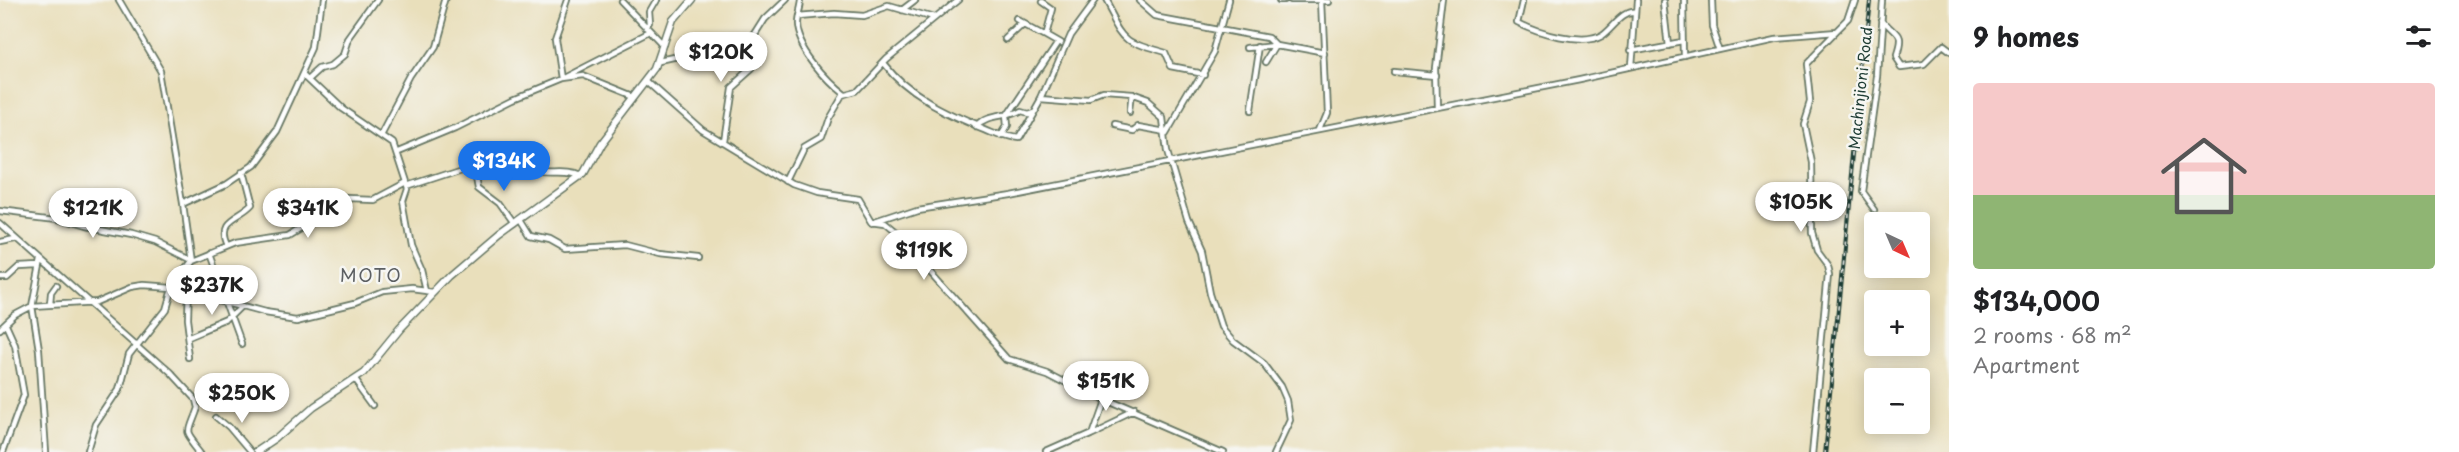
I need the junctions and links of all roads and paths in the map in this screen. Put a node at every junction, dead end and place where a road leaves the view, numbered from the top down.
1 (119, 0) edge
2 (322, 0) edge
3 (378, 0) edge
4 (446, 0) edge
5 (568, 0) edge
6 (620, 0) edge
7 (656, 0) edge
8 (692, 0) edge
9 (784, 0) edge
10 (800, 0) edge
11 (915, 0) edge
12 (958, 0) edge
13 (1041, 0) edge
14 (1093, 0) edge
15 (1104, 0) edge
16 (1140, 0) edge
17 (1229, 0) edge
18 (1292, 0) edge
19 (1329, 0) edge
20 (1444, 0) edge
21 (1524, 0) edge
22 (1636, 0) edge
23 (1665, 0) edge
24 (1684, 0) edge
25 (1711, 0) edge
26 (1855, 0) edge
27 (1881, 0) edge
28 (1322, 1) edge
29 (902, 10) junction
30 (1635, 10) junction
31 (797, 16) junction
32 (934, 19) junction
33 (1880, 23) junction
34 (1221, 26) junction
35 (649, 31) junction
36 (1837, 32) junction
37 (1044, 34) junction
38 (753, 38) junction
39 (1008, 40) dead end
40 (1684, 40) junction
41 (1056, 41) junction
42 (1670, 43) junction
43 (1276, 44) junction
44 (1063, 45) junction
45 (1260, 45) junction
46 (665, 47) junction
47 (1250, 47) dead end
48 (1630, 50) junction
49 (1720, 50) junction
50 (1324, 53) junction
51 (1949, 53) edge
52 (1685, 57) junction
53 (1266, 62) dead end
54 (661, 63) junction
55 (883, 63) junction
56 (1630, 68) junction
57 (1394, 71) dead end
58 (304, 74) junction
59 (1203, 75) junction
60 (1437, 75) junction
61 (310, 78) junction
62 (561, 79) junction
63 (648, 81) junction
64 (844, 93) junction
65 (1041, 96) junction
66 (635, 97) junction
67 (1132, 97) junction
68 (1437, 108) junction
69 (1033, 111) junction
70 (1250, 111) dead end
71 (1007, 113) junction
72 (1130, 113) dead end
73 (1113, 126) dead end
74 (977, 127) junction
75 (1320, 130) junction
76 (1167, 131) junction
77 (382, 134) junction
78 (1001, 136) junction
79 (723, 141) junction
80 (397, 152) junction
81 (1171, 159) junction
82 (481, 164) junction
83 (241, 173) junction
84 (581, 176) junction
85 (788, 182) junction
86 (405, 185) junction
87 (183, 204) junction
88 (1874, 209) dead end
89 (0, 211) edge
90 (518, 222) junction
91 (872, 222) junction
92 (0, 223) edge
93 (15, 239) junction
94 (0, 242) edge
95 (226, 246) junction
96 (209, 253) junction
97 (698, 258) dead end
98 (41, 260) junction
99 (191, 261) junction
100 (39, 266) junction
101 (0, 278) edge
102 (56, 286) dead end
103 (171, 287) junction
104 (186, 290) junction
105 (427, 291) junction
106 (435, 292) junction
107 (225, 300) junction
108 (88, 303) junction
109 (50, 304) junction
110 (32, 306) junction
111 (243, 306) junction
112 (233, 318) junction
113 (6, 324) junction
114 (0, 329) edge
115 (189, 338) junction
116 (242, 344) dead end
117 (135, 345) junction
118 (190, 358) dead end
119 (356, 380) junction
120 (1101, 399) junction
121 (375, 406) dead end
122 (1134, 412) junction
123 (216, 416) dead end
124 (1089, 433) junction
125 (3, 452) edge
126 (46, 452) edge
127 (88, 452) edge
128 (202, 452) edge
129 (250, 452) edge
130 (256, 452) edge
131 (1046, 452) edge
132 (1223, 452) edge
133 (1276, 452) edge
134 (1813, 452) edge

1 - 87 street
2 - 58 street
3 - 61 street
4 - 77 street
5 - 62 street
6 - 35 street
7 - 35 street
8 - 46 street
9 - 38 street
10 - 31 street
11 - 29 street
12 - 32 street
13 - 37 street
14 - 44 street
15 - 59 street
16 - 34 street
17 - 34 street
18 - 28 street
19 - 28 street
20 - 60 street
21 - 30 street
22 - 30 street
23 - 42 street
24 - 40 street
25 - 49 street
26 - 36 street
27 - 33 street, Machinjioni Road
28 - 50 street
29 - 31 street
29 - 32 street
30 - 48 street
31 - 64 street
32 - 55 street
33 - 51 street
33 - 88 street, Machinjioni Road
34 - 43 street
34 - 59 street
35 - 46 street
35 - 62 street
36 - 49 street
36 - 134 street
37 - 39 street
37 - 41 street
38 - 54 street
38 - 79 street
40 - 42 street
40 - 52 street
41 - 44 street
41 - 71 street
42 - 48 street
43 - 45 street
43 - 50 street
43 - 53 street
44 - 65 street
45 - 47 street
45 - 70 street
46 - 54 street
48 - 56 street
49 - 52 street
50 - 75 street
52 - 56 street
54 - 63 street
55 - 64 street
55 - 74 street
56 - 68 street
57 - 60 street
58 - 61 street
58 - 83 street
59 - 76 street
60 - 68 street
61 - 77 street
62 - 66 street
62 - 80 street
63 - 66 street
63 - 79 street
64 - 85 street
65 - 67 street
65 - 69 street
66 - 84 street
67 - 72 street
67 - 76 street
68 - 75 street
69 - 71 street
69 - 78 street
71 - 74 street
71 - 78 street
73 - 76 street
74 - 78 street
75 - 81 street
76 - 81 street
77 - 80 street
79 - 85 street
80 - 86 street
81 - 91 street
81 - 133 street
82 - 84 street
82 - 86 street
82 - 90 street
83 - 87 street
83 - 95 street
84 - 90 street
85 - 91 street
86 - 95 street
86 - 105 street
87 - 99 street
89 - 99 street
90 - 97 street
90 - 106 street
91 - 120 street
92 - 93 street
93 - 94 street
93 - 98 street
95 - 96 street
96 - 99 street
96 - 107 street
98 - 100 street
98 - 108 street
99 - 103 street
100 - 101 street
100 - 110 street
102 - 109 street
103 - 104 street
103 - 108 street
103 - 117 street
104 - 107 street
104 - 115 street
105 - 106 street
105 - 111 street
106 - 119 street
107 - 111 street
107 - 112 street
108 - 109 street
108 - 117 street
109 - 110 street
110 - 113 street
110 - 126 street
111 - 112 street
112 - 115 street
112 - 116 street
113 - 114 street
113 - 125 street
115 - 118 street
117 - 127 street
117 - 128 street
119 - 121 street
119 - 130 street
120 - 122 street
120 - 124 street
122 - 124 street
122 - 132 street
123 - 129 street
124 - 131 street

